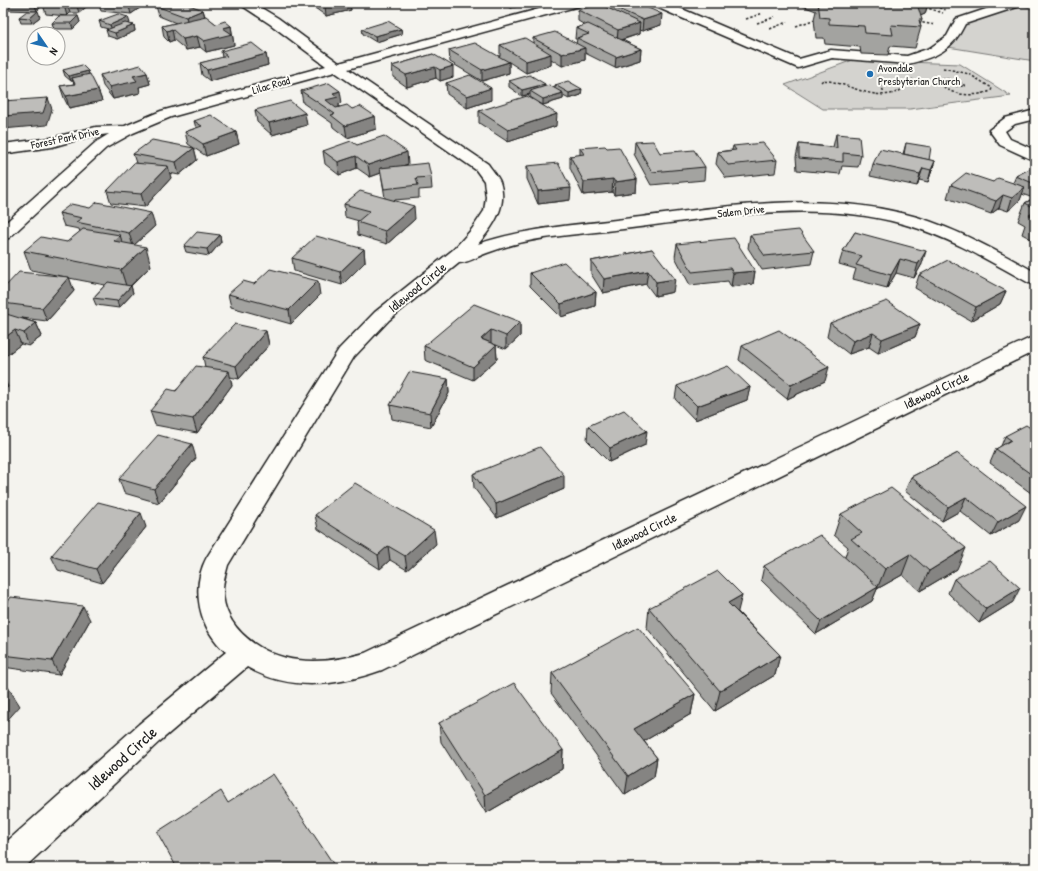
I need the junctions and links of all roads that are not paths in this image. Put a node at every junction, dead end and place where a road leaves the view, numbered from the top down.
1 (244, 3) edge
2 (574, 3) edge
3 (658, 3) edge
4 (1016, 3) edge
5 (336, 67) junction
6 (1035, 114) edge
7 (128, 130) junction
8 (3, 149) edge
9 (1035, 156) edge
10 (3, 234) edge
11 (440, 268) junction
12 (1035, 279) edge
13 (1035, 343) edge
14 (244, 653) junction
15 (3, 866) edge

1 - 5 street, Idlewood Circle
2 - 5 street, Lilac Road
3 - 4 street
5 - 7 street, Lilac Road
5 - 11 street, Idlewood Circle
6 - 9 street
7 - 8 street, Forest Park Drive
7 - 10 street, Lilac Road
11 - 12 street, Salem Drive
11 - 14 street, Idlewood Circle
13 - 14 street, Idlewood Circle
14 - 15 street, Idlewood Circle

